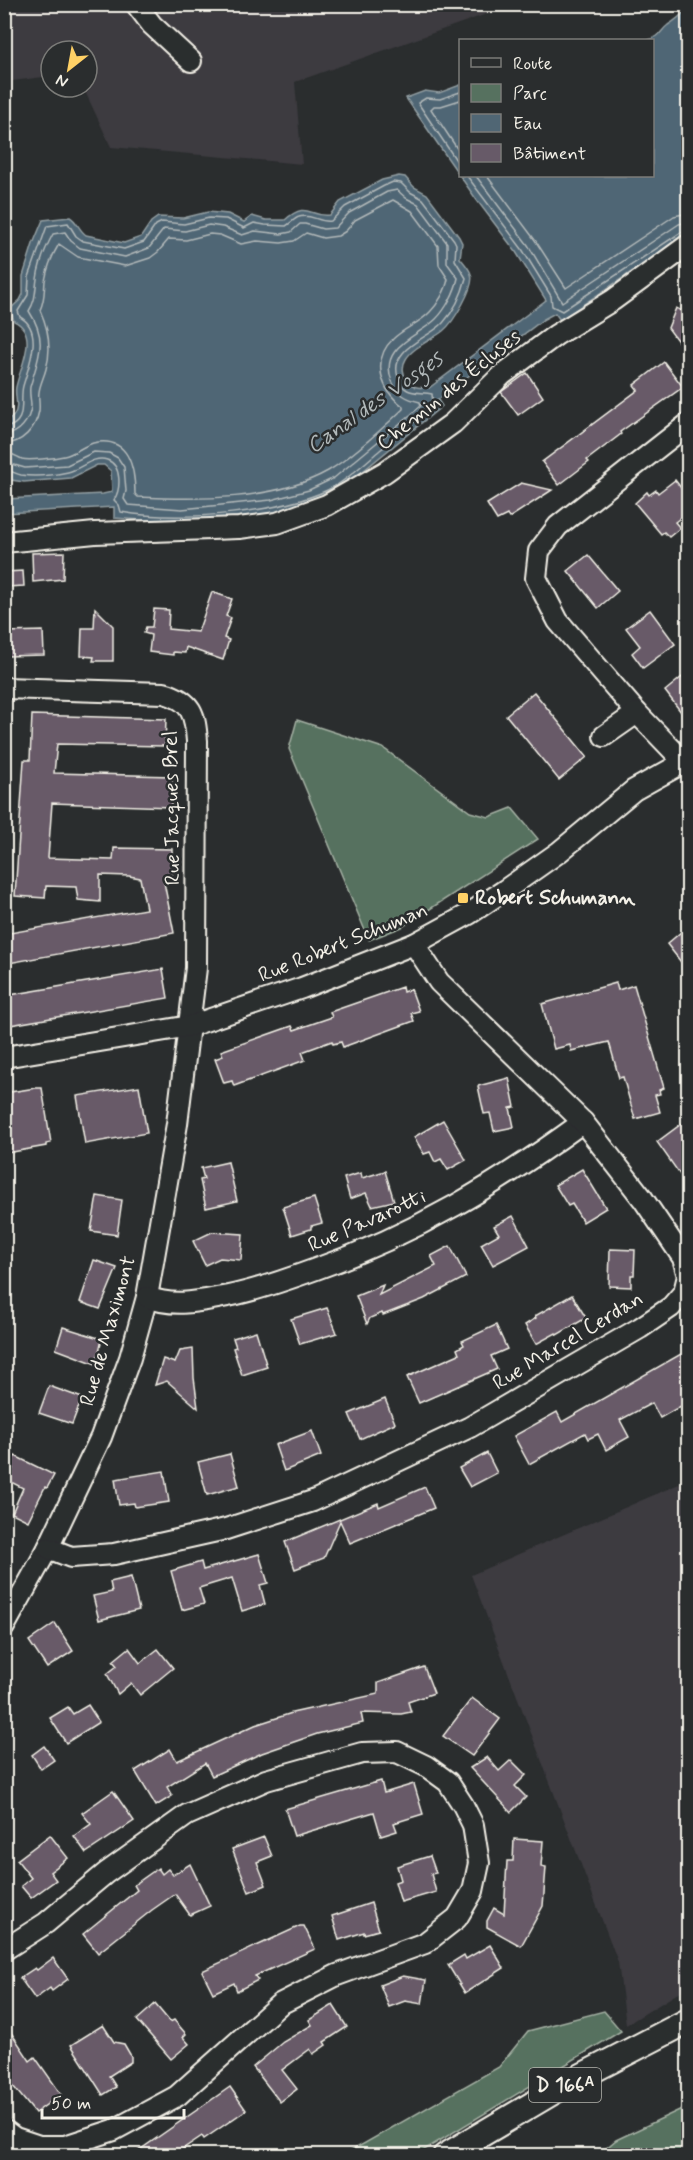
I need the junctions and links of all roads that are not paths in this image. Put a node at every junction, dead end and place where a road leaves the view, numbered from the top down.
1 (136, 4) edge
2 (191, 62) dead end
3 (688, 244) edge
4 (688, 424) edge
5 (4, 542) edge
6 (4, 688) edge
7 (637, 713) junction
8 (604, 736) dead end
9 (688, 762) edge
10 (414, 944) junction
11 (190, 1026) junction
12 (4, 1057) edge
13 (583, 1122) junction
14 (147, 1297) junction
15 (48, 1548) junction
16 (4, 1627) edge
17 (4, 1950) edge
18 (688, 2021) edge
19 (4, 2130) edge
20 (445, 2156) edge

1 - 2 street
3 - 5 street, Chemin des Écluses
4 - 7 street
6 - 11 street, Rue Jacques Brel
7 - 8 street
7 - 9 street
9 - 10 street, Rue Robert Schuman
10 - 11 street, Rue Robert Schuman
10 - 13 street, Rue Marcel Cerdan
11 - 12 street, Rue Robert Schuman
11 - 14 street, Rue de Maximont
13 - 14 street, Rue Pavarotti
13 - 15 street, Rue Marcel Cerdan
14 - 15 street, Rue de Maximont
15 - 16 street, Rue de Maximont
17 - 19 street
18 - 20 main road, D 166ᴬ

